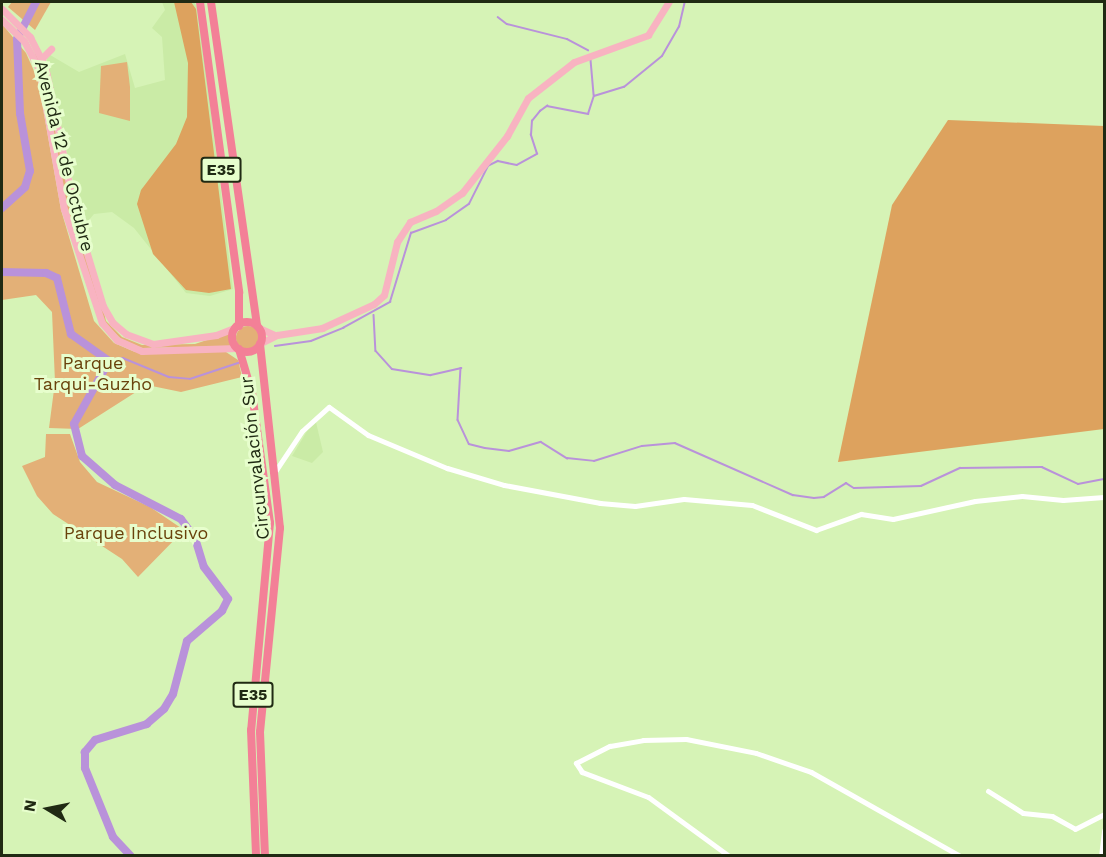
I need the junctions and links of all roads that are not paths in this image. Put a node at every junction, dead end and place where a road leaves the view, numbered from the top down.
1 (200, 2) edge
2 (211, 2) edge
3 (669, 2) edge
4 (2, 9) edge
5 (2, 20) edge
6 (27, 39) junction
7 (51, 49) dead end
8 (42, 58) junction
9 (238, 326) junction
10 (258, 327) junction
11 (277, 335) junction
12 (261, 344) junction
13 (238, 349) junction
14 (272, 447) junction
15 (287, 454) junction
16 (274, 473) junction
17 (1104, 497) edge
18 (988, 791) dead end
19 (1104, 814) edge
20 (1104, 831) edge
21 (256, 855) edge
22 (265, 855) edge
23 (729, 855) edge
24 (960, 855) edge
25 (1101, 855) edge

1 - 9 highway, Circunvalación Sur / E35
2 - 10 highway, Circunvalación Sur / E35
3 - 11 main road
4 - 6 main road, Avenida 12 de Octubre
5 - 6 main road, Avenida 12 de Octubre
6 - 8 main road, Avenida 12 de Octubre
6 - 13 main road, Avenida 12 de Octubre
7 - 8 main road
8 - 9 main road, Avenida 12 de Octubre
9 - 10 highway
9 - 13 highway, Circunvalación Sur / E35
10 - 11 main road
10 - 12 highway, Circunvalación Sur / E35
11 - 12 main road
12 - 13 highway, Circunvalación Sur
12 - 14 highway, Circunvalación Sur / E35
13 - 21 highway, Circunvalación Sur / E35
14 - 15 street
14 - 16 highway, Circunvalación Sur / E35
15 - 16 street
15 - 17 street
16 - 22 highway, Circunvalación Sur / E35
18 - 19 street
20 - 25 street
23 - 24 street

